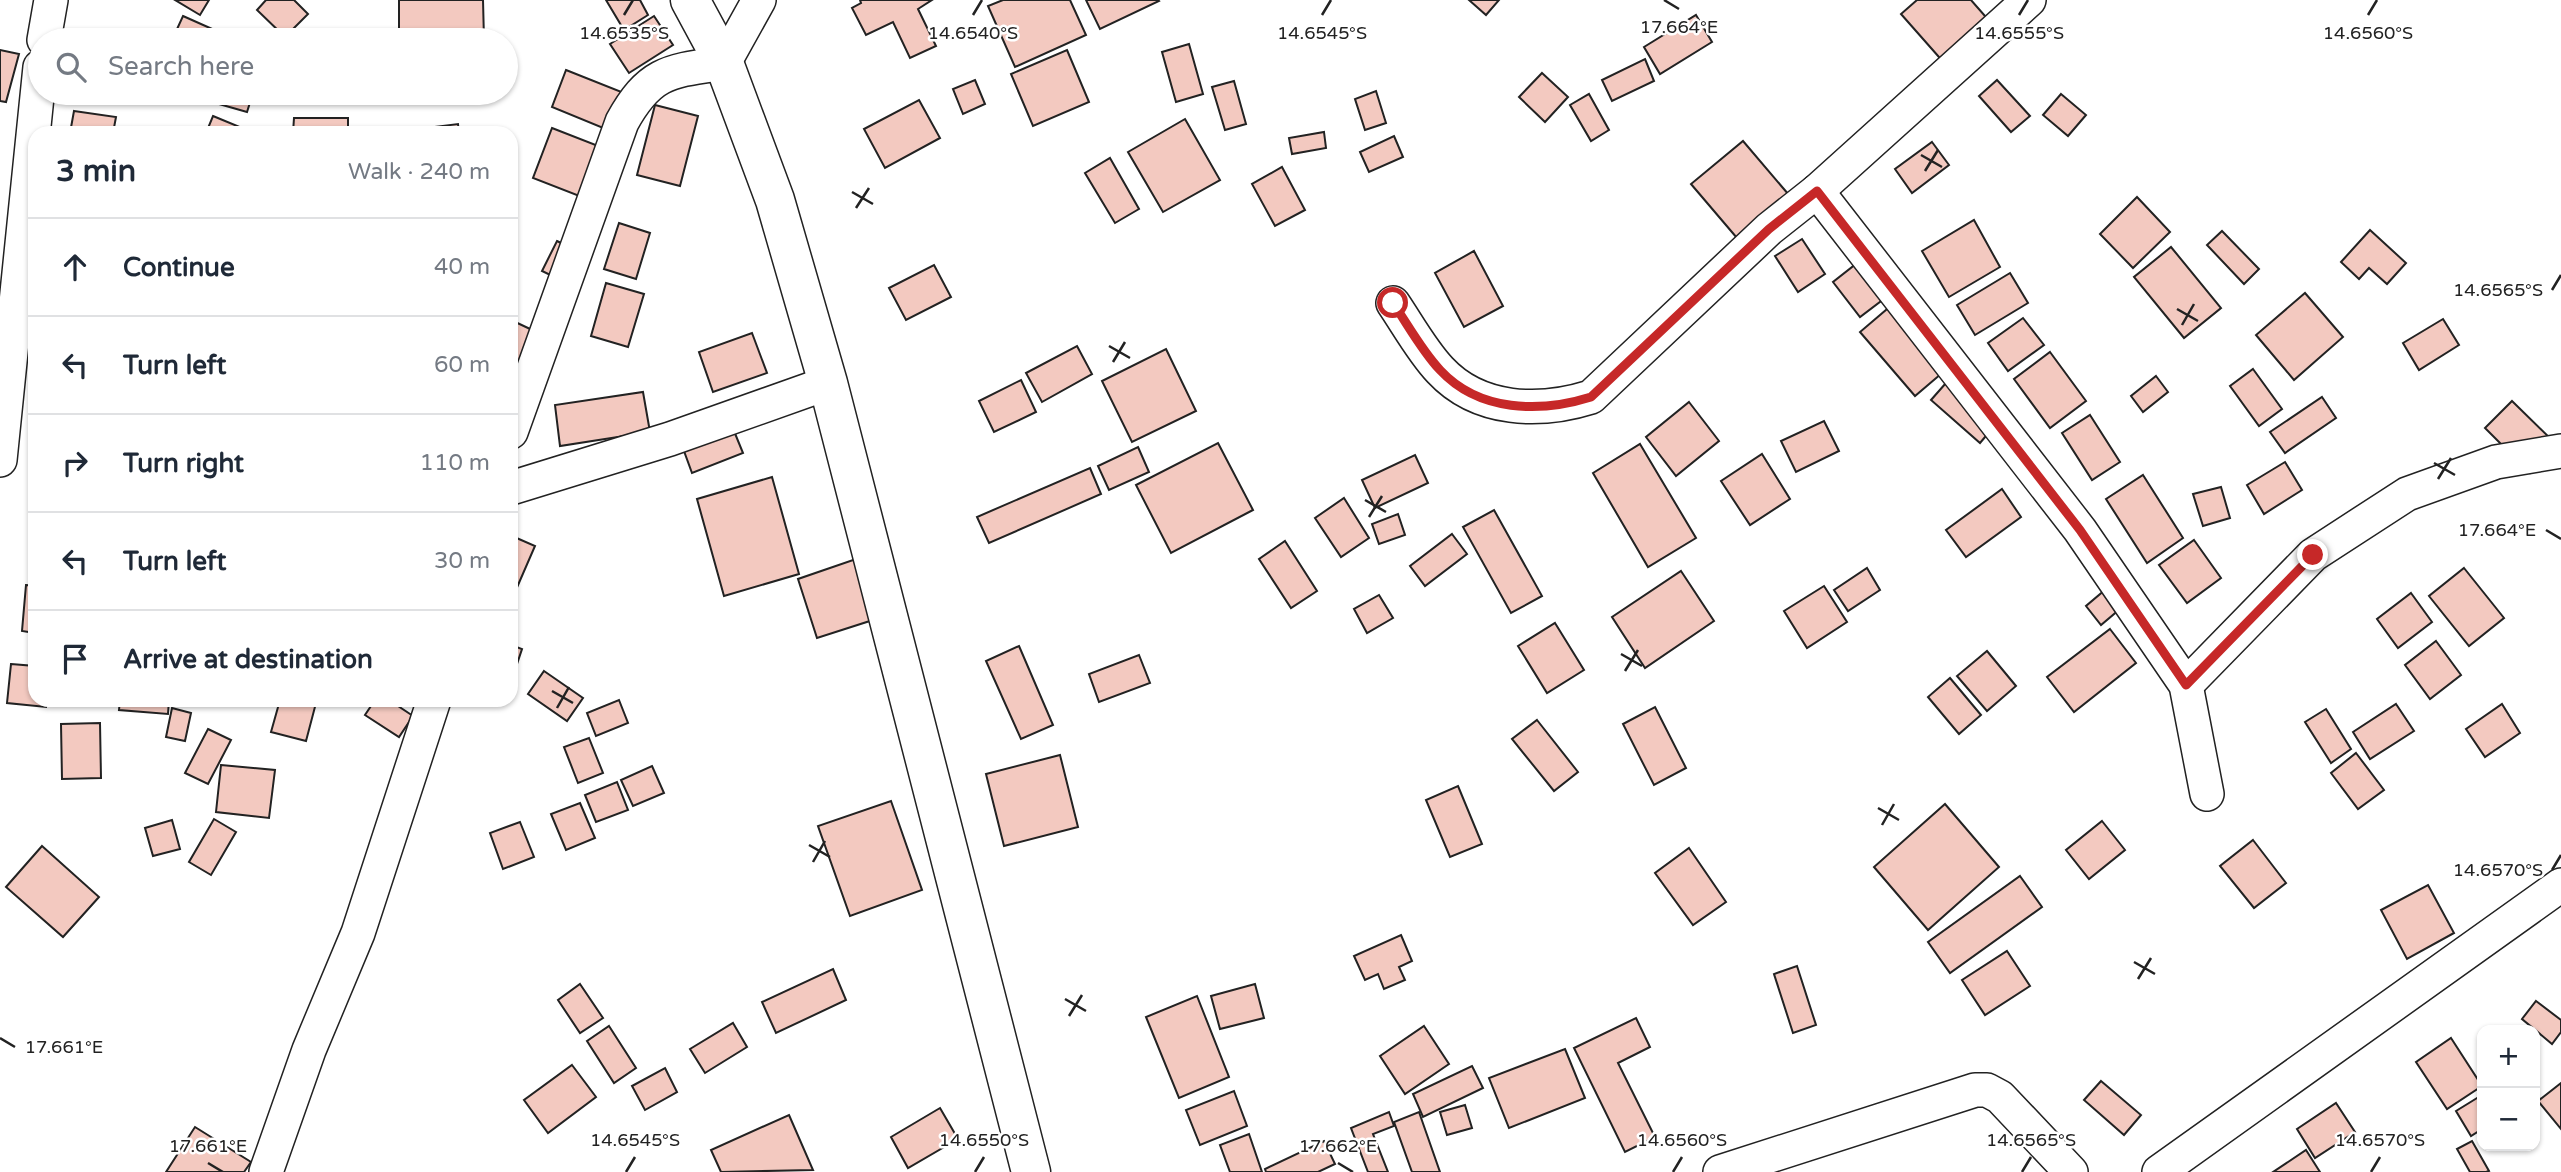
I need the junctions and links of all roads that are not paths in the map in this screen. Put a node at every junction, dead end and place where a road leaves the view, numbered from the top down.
1 (51, 0) edge
2 (690, 0) edge
3 (759, 0) edge
4 (2029, 0) edge
5 (46, 28) edge
6 (724, 62) junction
7 (36, 105) edge
8 (34, 126) edge
9 (28, 184) edge
10 (1817, 191) junction
11 (1393, 303) dead end
12 (828, 383) junction
13 (518, 412) edge
14 (2561, 451) edge
15 (0, 460) edge
16 (518, 486) edge
17 (2186, 685) junction
18 (432, 707) edge
19 (2207, 794) dead end
20 (2561, 885) edge
21 (267, 1172) edge
22 (1031, 1172) edge
23 (1720, 1172) edge
24 (2071, 1172) edge
25 (2159, 1172) edge

1 - 5 street
2 - 6 street
3 - 6 street
4 - 10 street
6 - 12 street
6 - 13 street
7 - 8 street
9 - 15 street
10 - 11 street
10 - 17 street
12 - 16 street
12 - 22 street
14 - 17 street
17 - 19 street
18 - 21 street
20 - 25 street
23 - 24 street

